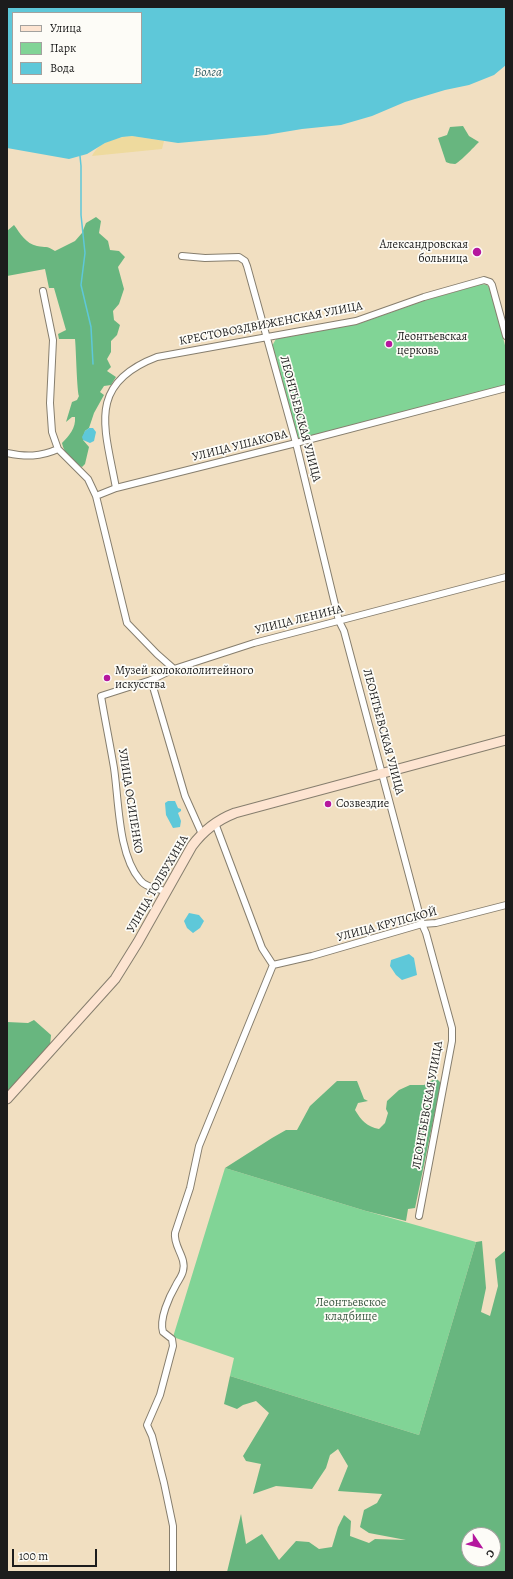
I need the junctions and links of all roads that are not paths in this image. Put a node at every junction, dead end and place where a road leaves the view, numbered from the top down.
1 (182, 256) dead end
2 (43, 291) dead end
3 (506, 336) edge
4 (266, 337) junction
5 (506, 388) edge
6 (296, 443) junction
7 (58, 449) junction
8 (7, 453) edge
9 (116, 488) junction
10 (96, 496) junction
11 (506, 577) edge
12 (339, 621) junction
13 (174, 668) junction
14 (151, 680) junction
15 (101, 696) joint
16 (506, 740) edge
17 (383, 773) junction
18 (215, 823) junction
19 (202, 834) junction
20 (165, 891) junction
21 (506, 905) edge
22 (422, 924) junction
23 (273, 965) junction
24 (7, 1099) edge
25 (419, 1216) dead end
26 (173, 1572) edge

1 - 4 street, ЛЕОНТЬЕВСКАЯ УЛИЦА
2 - 7 street
3 - 4 street, КРЕСТОВОЗДВИЖЕНСКАЯ УЛИЦА
4 - 6 street, ЛЕОНТЬЕВСКАЯ УЛИЦА
4 - 9 street, КРЕСТОВОЗДВИЖЕНСКАЯ УЛИЦА
5 - 6 street, УЛИЦА УШАКОВА
6 - 9 street, УЛИЦА УШАКОВА
6 - 12 street, ЛЕОНТЬЕВСКАЯ УЛИЦА
7 - 8 street
7 - 10 street
9 - 10 street, УЛИЦА УШАКОВА
10 - 13 street
11 - 12 street, УЛИЦА ЛЕНИНА
12 - 13 street, УЛИЦА ЛЕНИНА
12 - 17 street, ЛЕОНТЬЕВСКАЯ УЛИЦА
13 - 14 street, УЛИЦА ЛЕНИНА
14 - 15 street, УЛИЦА ЛЕНИНА
14 - 19 street
15 - 20 street, УЛИЦА ОСИПЕНКО
16 - 17 main road, УЛИЦА ТОЛБУХИНА
17 - 18 main road, УЛИЦА ТОЛБУХИНА
17 - 22 street, ЛЕОНТЬЕВСКАЯ УЛИЦА
18 - 19 main road, УЛИЦА ТОЛБУХИНА
18 - 23 street
19 - 20 main road, УЛИЦА ТОЛБУХИНА
20 - 24 main road, УЛИЦА ТОЛБУХИНА
21 - 22 street, УЛИЦА КРУПСКОЙ
22 - 23 street, УЛИЦА КРУПСКОЙ
22 - 25 street, ЛЕОНТЬЕВСКАЯ УЛИЦА
23 - 26 street

